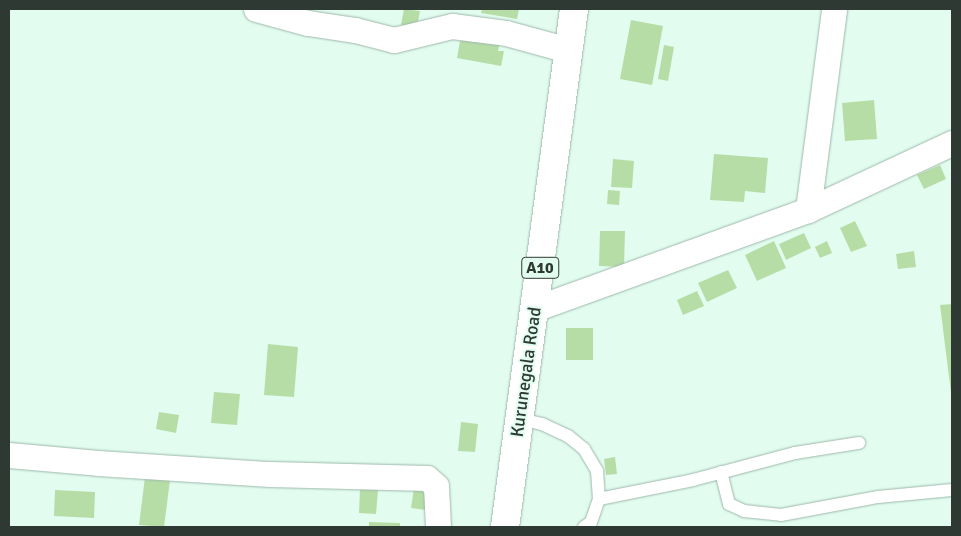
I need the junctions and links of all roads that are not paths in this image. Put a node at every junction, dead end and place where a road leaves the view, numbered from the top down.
1 (256, 9) edge
2 (574, 9) edge
3 (834, 9) edge
4 (356, 19) edge
5 (568, 50) junction
6 (952, 143) edge
7 (808, 210) junction
8 (534, 309) junction
9 (520, 419) junction
10 (858, 443) dead end
11 (9, 455) edge
12 (721, 472) junction
13 (952, 490) edge
14 (599, 500) junction
15 (438, 527) edge
16 (505, 527) edge
17 (584, 527) edge

1 - 4 street
2 - 5 highway, Kurunegala Road / A10
3 - 7 street
4 - 5 street
5 - 8 highway, Kurunegala Road / A10
6 - 7 street
7 - 8 street
8 - 9 highway, Kurunegala Road / A10
9 - 14 lane
9 - 16 highway, Kurunegala Road / A10
10 - 12 lane
11 - 15 street
12 - 13 lane
12 - 14 lane
14 - 17 lane

